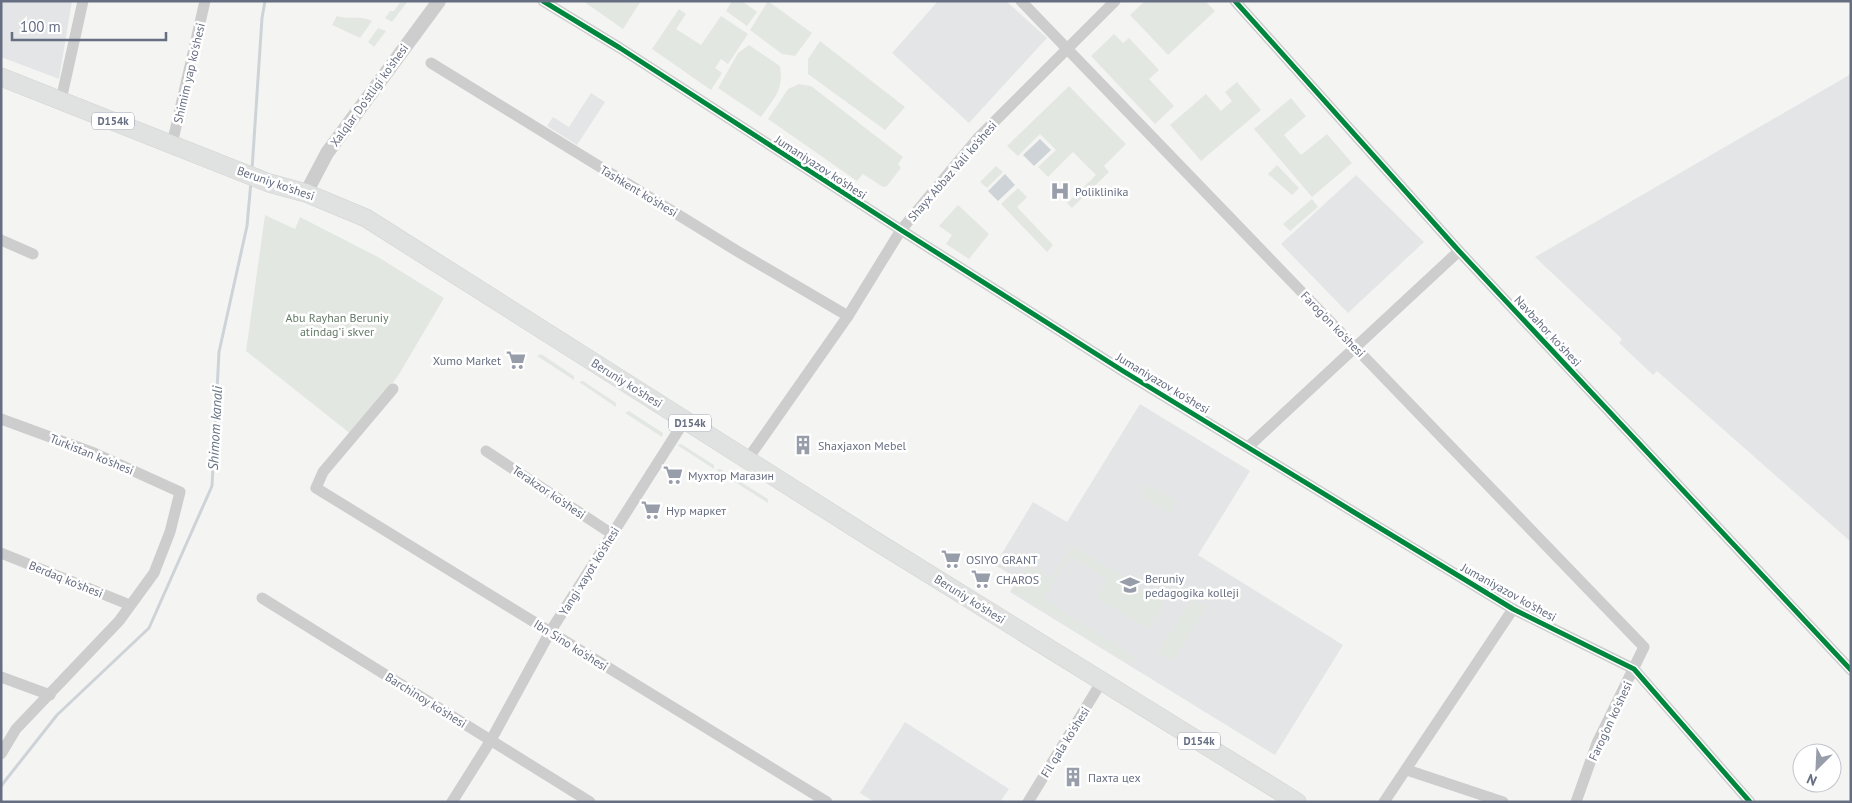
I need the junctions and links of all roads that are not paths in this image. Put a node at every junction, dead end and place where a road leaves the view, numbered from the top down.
1 (83, 1) edge
2 (205, 1) edge
3 (438, 1) edge
4 (543, 1) edge
5 (1021, 1) edge
6 (1115, 1) edge
7 (1235, 1) edge
8 (1067, 48) junction
9 (431, 63) dead end
10 (1, 77) edge
11 (61, 100) junction
12 (172, 144) junction
13 (306, 193) junction
14 (901, 230) junction
15 (1, 240) edge
16 (1459, 250) junction
17 (33, 254) dead end
18 (848, 316) junction
19 (1355, 347) junction
20 (393, 390) dead end
21 (1, 419) edge
22 (686, 420) junction
23 (1249, 446) junction
24 (486, 451) dead end
25 (747, 460) junction
26 (612, 534) junction
27 (1, 553) edge
28 (262, 598) dead end
29 (130, 605) junction
30 (1513, 609) junction
31 (550, 632) junction
32 (1634, 669) junction
33 (1851, 670) edge
34 (1, 676) edge
35 (1102, 681) junction
36 (50, 695) junction
37 (491, 740) junction
38 (1, 754) edge
39 (1407, 770) junction
40 (452, 802) edge
41 (590, 802) edge
42 (827, 802) edge
43 (1028, 802) edge
44 (1297, 802) edge
45 (1384, 802) edge
46 (1503, 802) edge
47 (1576, 802) edge
48 (1750, 802) edge

1 - 11 street
2 - 12 street, Shimim yap ko'shesi
3 - 13 street, Xalqlar Do'stligi ko'shesi
4 - 14 street, Jumaniyazov ko'shesi
5 - 8 street, Farog'on ko'shesi
6 - 8 street, Shayx Abbaz Vali ko'shesi
7 - 16 street, Navbahor ko'shesi
8 - 14 street, Shayx Abbaz Vali ko'shesi
8 - 19 street, Farog'on ko'shesi
9 - 18 street, Tashkent ko'shesi
10 - 11 main road, Beruniy ko'shesi / D154k
11 - 12 main road, Beruniy ko'shesi / D154k
12 - 13 main road, Beruniy ko'shesi / D154k
13 - 22 main road, Beruniy ko'shesi / D154k
14 - 18 street, Shayx Abbaz Vali ko'shesi
14 - 23 street, Jumaniyazov ko'shesi
15 - 17 street
16 - 19 street
16 - 33 street, Navbahor ko'shesi
18 - 25 street, Shayx Abbaz Vali ko'shesi
19 - 23 street
19 - 32 street, Farog'on ko'shesi
20 - 31 street, Ibn Sino ko'shesi
21 - 29 street, Turkistan ko'shesi
22 - 25 main road, Beruniy ko'shesi / D154k
22 - 26 street, Yangi xayot ko'shesi
23 - 30 street, Jumaniyazov ko'shesi
24 - 26 street, Terakzor ko'shesi
25 - 35 main road, Beruniy ko'shesi / D154k
26 - 31 street, Yangi xayot ko'shesi
27 - 29 street, Berdaq ko'shesi
28 - 37 street, Barchinoy ko'shesi
29 - 36 street
30 - 32 street, Jumaniyazov ko'shesi
30 - 39 street
31 - 37 street, Yangi xayot ko'shesi
31 - 42 street, Ibn Sino ko'shesi
32 - 47 street, Farog'on ko'shesi
32 - 48 street, Jumaniyazov ko'shesi
34 - 36 street
35 - 43 street, Fil qala ko'shesi
35 - 44 main road, Beruniy ko'shesi / D154k
36 - 38 street
37 - 40 street, Yangi xayot ko'shesi
37 - 41 street, Barchinoy ko'shesi
39 - 45 street
39 - 46 street

